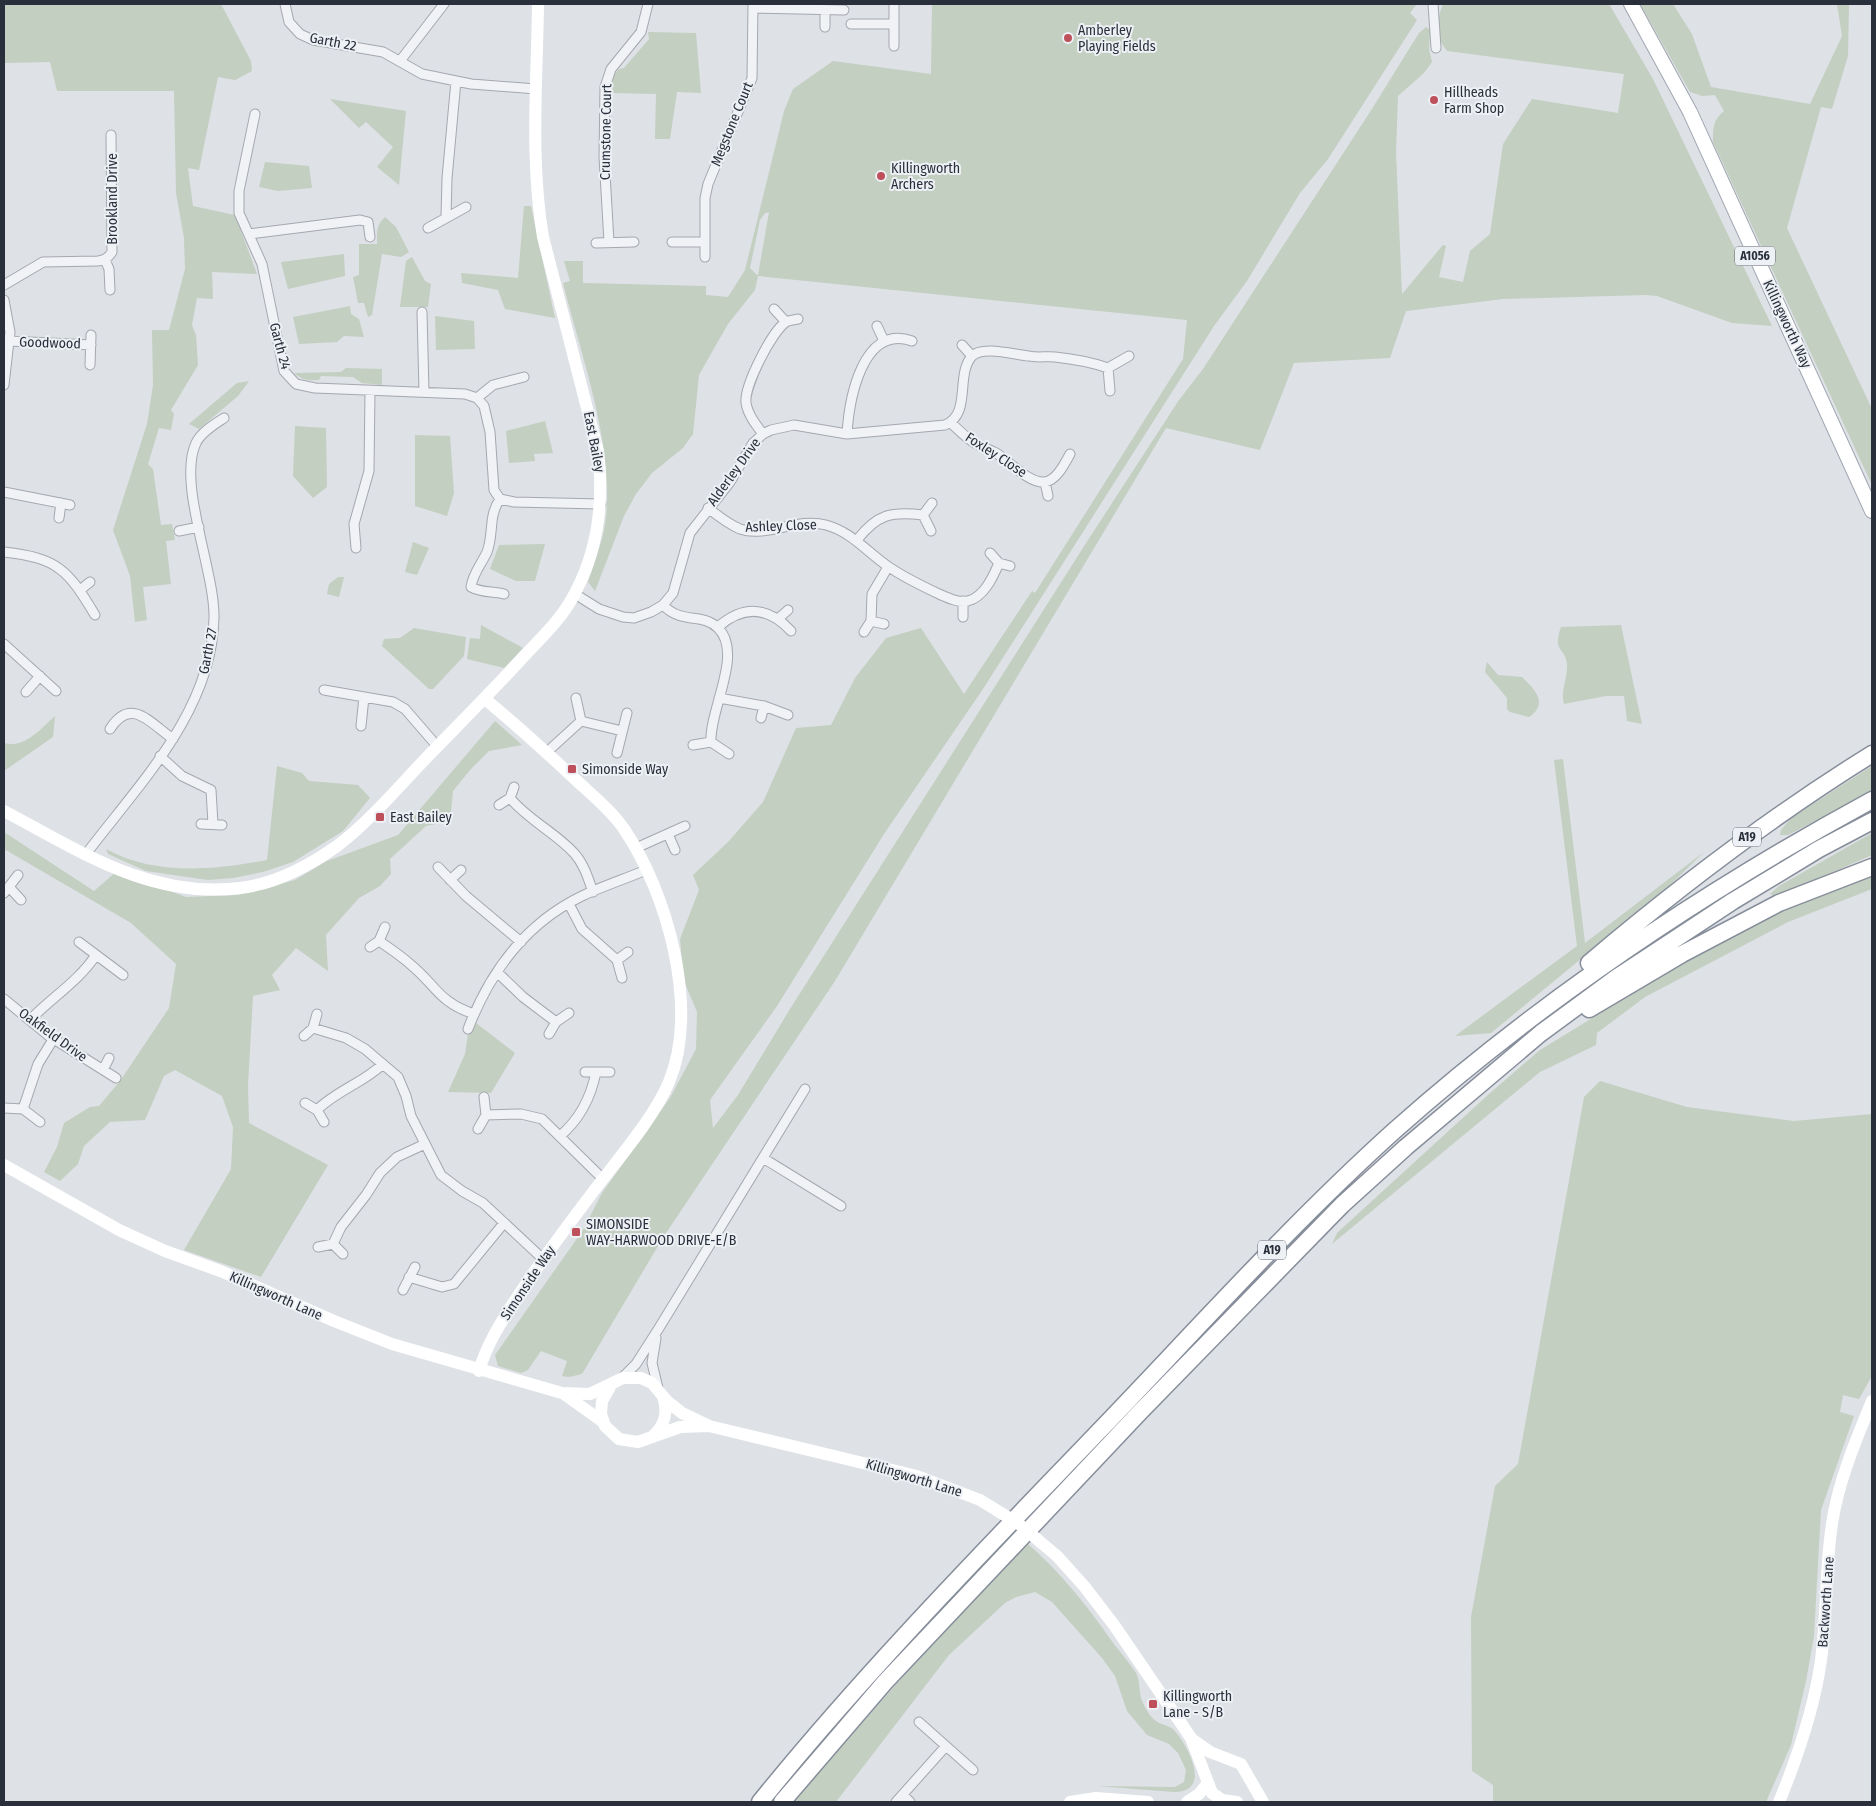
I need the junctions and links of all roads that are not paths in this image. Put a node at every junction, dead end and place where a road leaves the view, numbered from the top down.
1 (285, 4) edge
2 (444, 4) edge
3 (538, 4) edge
4 (648, 4) edge
5 (894, 4) edge
6 (1432, 4) edge
7 (1630, 4) edge
8 (753, 6) edge
9 (825, 10) junction
10 (844, 10) dead end
11 (851, 24) dead end
12 (894, 24) junction
13 (825, 27) dead end
14 (894, 46) dead end
15 (1436, 48) dead end
16 (400, 61) junction
17 (456, 82) junction
18 (536, 89) junction
19 (255, 114) dead end
20 (111, 135) dead end
21 (466, 206) dead end
22 (446, 218) junction
23 (428, 228) dead end
24 (249, 234) junction
25 (370, 237) dead end
26 (596, 242) dead end
27 (609, 242) junction
28 (634, 242) dead end
29 (672, 242) dead end
30 (705, 242) junction
31 (705, 257) dead end
32 (105, 260) junction
33 (4, 285) edge
34 (110, 290) dead end
35 (4, 300) edge
36 (774, 309) dead end
37 (422, 312) dead end
38 (798, 319) dead end
39 (786, 322) junction
40 (877, 326) dead end
41 (91, 335) dead end
42 (884, 341) junction
43 (912, 341) dead end
44 (9, 342) junction
45 (91, 345) junction
46 (962, 345) dead end
47 (972, 356) junction
48 (1129, 356) dead end
49 (90, 365) dead end
50 (1108, 368) junction
51 (524, 377) dead end
52 (4, 385) edge
53 (1110, 390) dead end
54 (370, 391) junction
55 (424, 392) junction
56 (477, 398) junction
57 (224, 418) dead end
58 (951, 423) junction
59 (762, 434) junction
60 (846, 434) junction
61 (1070, 454) dead end
62 (1044, 482) junction
63 (4, 492) edge
64 (1048, 496) dead end
65 (500, 499) junction
66 (932, 503) dead end
67 (601, 504) junction
68 (708, 508) junction
69 (1872, 511) edge
70 (923, 516) junction
71 (59, 518) dead end
72 (199, 527) junction
73 (179, 531) dead end
74 (931, 531) dead end
75 (857, 540) junction
76 (356, 548) dead end
77 (4, 552) edge
78 (990, 553) dead end
79 (998, 563) junction
80 (1010, 566) dead end
81 (888, 567) junction
82 (90, 582) dead end
83 (80, 590) junction
84 (504, 594) dead end
85 (574, 594) junction
86 (963, 601) junction
87 (663, 605) junction
88 (788, 610) dead end
89 (95, 615) dead end
90 (963, 617) dead end
91 (779, 618) junction
92 (871, 621) junction
93 (884, 624) dead end
94 (718, 627) junction
95 (791, 631) dead end
96 (864, 632) dead end
97 (4, 644) edge
98 (40, 676) junction
99 (324, 690) dead end
100 (56, 691) dead end
101 (26, 692) dead end
102 (364, 697) junction
103 (576, 698) dead end
104 (719, 698) junction
105 (486, 700) junction
106 (764, 706) junction
107 (627, 713) dead end
108 (788, 715) dead end
109 (761, 718) dead end
110 (581, 721) junction
111 (361, 726) dead end
112 (110, 729) dead end
113 (622, 731) junction
114 (173, 739) junction
115 (711, 742) junction
116 (693, 744) dead end
117 (437, 746) junction
118 (547, 752) junction
119 (617, 752) dead end
120 (729, 754) dead end
121 (1872, 754) edge
122 (160, 756) junction
123 (514, 787) dead end
124 (510, 798) junction
125 (1872, 800) edge
126 (499, 805) dead end
127 (4, 811) edge
128 (1872, 820) edge
129 (200, 824) dead end
130 (685, 826) dead end
131 (668, 834) junction
132 (636, 848) junction
133 (675, 850) dead end
134 (86, 854) junction
135 (438, 867) dead end
136 (1872, 867) edge
137 (461, 870) dead end
138 (646, 870) junction
139 (18, 875) dead end
140 (450, 880) junction
141 (6, 890) edge
142 (593, 892) junction
143 (21, 900) dead end
144 (568, 904) junction
145 (385, 927) dead end
146 (378, 941) junction
147 (78, 942) dead end
148 (521, 942) junction
149 (370, 947) dead end
150 (628, 952) dead end
151 (96, 955) junction
152 (617, 960) junction
153 (497, 972) junction
154 (123, 975) dead end
155 (622, 978) dead end
156 (4, 999) edge
157 (569, 1013) dead end
158 (317, 1014) dead end
159 (474, 1014) junction
160 (1530, 1017) junction
161 (30, 1020) junction
162 (556, 1022) junction
163 (313, 1028) junction
164 (468, 1028) dead end
165 (1541, 1033) junction
166 (549, 1034) dead end
167 (304, 1036) dead end
168 (54, 1038) junction
169 (109, 1058) dead end
170 (382, 1064) junction
171 (103, 1070) junction
172 (585, 1072) dead end
173 (596, 1072) junction
174 (610, 1072) dead end
175 (116, 1078) dead end
176 (805, 1089) dead end
177 (484, 1097) dead end
178 (306, 1103) dead end
179 (4, 1108) edge
180 (23, 1109) junction
181 (317, 1110) junction
182 (486, 1115) junction
183 (40, 1122) dead end
184 (324, 1122) dead end
185 (478, 1129) dead end
186 (560, 1136) junction
187 (425, 1144) junction
188 (763, 1158) junction
189 (4, 1165) edge
190 (603, 1179) junction
191 (841, 1206) dead end
192 (504, 1224) junction
193 (333, 1244) junction
194 (318, 1247) dead end
195 (344, 1254) dead end
196 (543, 1258) junction
197 (415, 1267) dead end
198 (409, 1277) junction
199 (403, 1290) dead end
200 (659, 1328) junction
201 (479, 1371) junction
202 (616, 1382) junction
203 (660, 1391) junction
204 (562, 1393) junction
205 (1872, 1401) edge
206 (603, 1422) junction
207 (709, 1426) junction
208 (654, 1435) junction
209 (920, 1722) dead end
210 (1191, 1738) junction
211 (946, 1746) junction
212 (1230, 1760) junction
213 (973, 1770) dead end
214 (1248, 1774) junction
215 (1208, 1781) junction
216 (899, 1799) edge
217 (760, 1802) edge
218 (782, 1802) edge
219 (910, 1802) edge
220 (1070, 1802) edge
221 (1148, 1802) edge
222 (1187, 1802) edge
223 (1230, 1802) edge
224 (1263, 1802) edge
225 (1779, 1802) edge

1 - 16 street, Garth 22
2 - 16 street
3 - 18 main road, East Bailey
4 - 27 street, Crumstone Court
5 - 12 street
6 - 15 street
7 - 69 main road, Killingworth Way / A1056
8 - 9 street
8 - 30 street, Megstone Court
9 - 10 street
9 - 13 street
11 - 12 street
12 - 14 street
16 - 17 street, Garth 22
17 - 18 street, Garth 22
17 - 22 street
18 - 67 main road, East Bailey
19 - 24 street, Garth 24
20 - 32 street, Brookland Drive
21 - 22 street
22 - 23 street
24 - 25 street
24 - 54 street, Garth 24
26 - 27 street
27 - 28 street
29 - 30 street
30 - 31 street, Megstone Court
32 - 33 street, Brookland Drive
32 - 34 street, Brookland Drive
35 - 44 street, Goodwood
36 - 39 street
37 - 55 street
38 - 39 street
39 - 59 street
40 - 42 street
41 - 45 street, Goodwood
42 - 43 street
42 - 60 street
44 - 45 street, Goodwood
44 - 52 street, Goodwood
45 - 49 street, Goodwood
46 - 47 street
47 - 50 street
47 - 58 street
48 - 50 street
50 - 53 street
51 - 56 street
54 - 55 street, Garth 24
54 - 76 street
55 - 56 street, Garth 24
56 - 65 street
57 - 72 street, Garth 27
58 - 60 street, Alderley Drive
58 - 62 street, Foxley Close
59 - 60 street, Alderley Drive
59 - 68 street, Alderley Drive
61 - 62 street, Foxley Close
62 - 64 street, Foxley Close
63 - 71 street
65 - 67 street
65 - 84 street
66 - 70 street
67 - 85 main road, East Bailey
68 - 75 street, Ashley Close
68 - 87 street, Alderley Drive
70 - 74 street
70 - 75 street
72 - 73 street
72 - 114 street, Garth 27
75 - 81 street, Ashley Close
77 - 83 street
78 - 79 street
79 - 80 street
79 - 86 street
81 - 86 street, Ashley Close
81 - 92 street
82 - 83 street
83 - 89 street
85 - 87 street
85 - 105 main road, East Bailey
86 - 90 street
87 - 94 street
88 - 91 street
91 - 94 street
91 - 95 street
92 - 93 street
92 - 96 street
94 - 104 street
97 - 98 street
98 - 100 street
98 - 101 street
99 - 102 street
102 - 111 street
102 - 117 street
103 - 110 street
104 - 106 street
104 - 115 street
105 - 117 main road, East Bailey
105 - 118 main road, Simonside Way
106 - 108 street
106 - 109 street
107 - 113 street
110 - 113 street
110 - 118 street
112 - 114 street
113 - 119 street
114 - 122 street, Garth 27
115 - 116 street
115 - 120 street
117 - 134 main road, East Bailey
118 - 132 main road, Simonside Way
121 - 160 highway, A19
122 - 129 street
122 - 134 street, Garth 27
123 - 124 street
124 - 126 street
124 - 142 street
125 - 160 highway, A19
127 - 134 main road, East Bailey
128 - 165 highway, A19
130 - 131 street
131 - 132 street
131 - 133 street
132 - 138 main road, Simonside Way
135 - 140 street
136 - 165 highway, A19
137 - 140 street
138 - 142 street
138 - 190 main road, Simonside Way
139 - 141 street
140 - 148 street
141 - 143 street
142 - 144 street
144 - 148 street
144 - 152 street
145 - 146 street
146 - 149 street
146 - 159 street
147 - 151 street
148 - 153 street
150 - 152 street
151 - 154 street
151 - 161 street
152 - 155 street
153 - 159 street
153 - 162 street
156 - 161 street, Oakfield Drive
157 - 162 street
158 - 163 street
159 - 164 street
160 - 217 highway, A19
161 - 168 street, Oakfield Drive
162 - 166 street
163 - 167 street
163 - 170 street
165 - 218 highway, A19
168 - 171 street, Oakfield Drive
168 - 180 street
169 - 171 street, Oakfield Drive
170 - 181 street
170 - 187 street
171 - 175 street, Oakfield Drive
172 - 173 street
173 - 174 street
173 - 186 street
176 - 188 street
177 - 182 street
178 - 181 street
179 - 180 street
180 - 183 street
181 - 184 street
182 - 185 street
182 - 186 street
186 - 190 street
187 - 192 street
187 - 193 street
188 - 191 street
188 - 200 street
189 - 201 main road, Killingworth Lane
190 - 196 main road, Simonside Way
192 - 196 street
192 - 198 street
193 - 194 street
193 - 195 street
196 - 201 main road, Simonside Way
197 - 198 street
198 - 199 street
200 - 202 street
200 - 203 street
201 - 204 main road, Killingworth Lane
202 - 203 main road
202 - 204 main road
202 - 206 main road
203 - 207 main road
203 - 208 main road
204 - 206 main road
205 - 225 main road, Backworth Lane
206 - 208 main road
207 - 208 main road
207 - 210 main road, Killingworth Lane, bridge
209 - 211 street
210 - 212 main road
210 - 215 main road
211 - 213 street
211 - 216 street
212 - 214 main road
212 - 215 main road
214 - 223 main road
214 - 224 main road
215 - 222 main road
215 - 223 main road
216 - 219 street
220 - 221 main road

